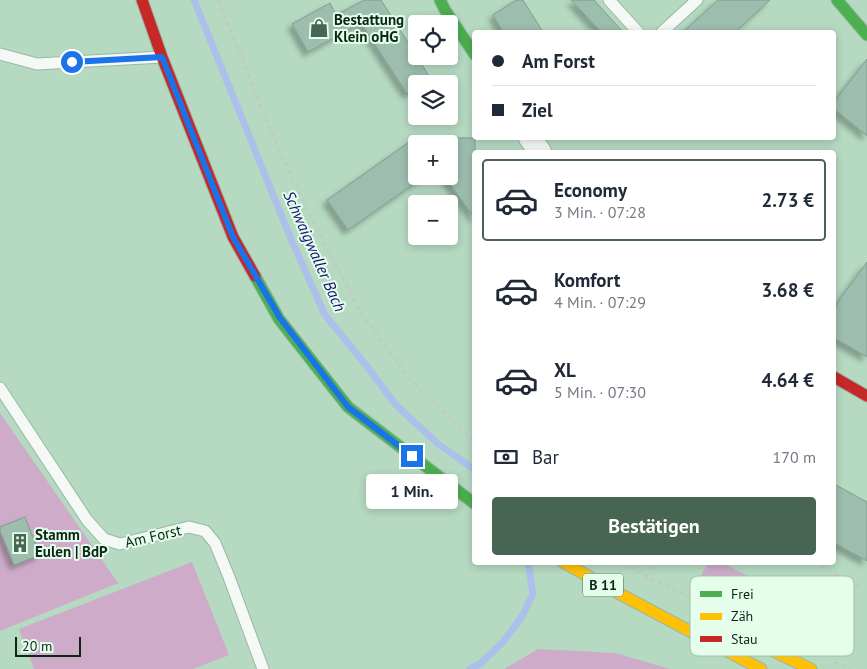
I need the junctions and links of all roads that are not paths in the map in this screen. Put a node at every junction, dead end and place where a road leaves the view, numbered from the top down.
1 (142, 0) edge
2 (440, 0) edge
3 (609, 0) edge
4 (697, 0) edge
5 (837, 0) edge
6 (636, 30) edge
7 (664, 30) edge
8 (867, 35) edge
9 (472, 50) edge
10 (0, 54) edge
11 (162, 57) junction
12 (836, 378) edge
13 (0, 388) edge
14 (867, 396) edge
15 (472, 502) edge
16 (568, 565) edge
17 (690, 631) edge
18 (737, 656) edge
19 (784, 656) edge
20 (263, 669) edge
21 (761, 669) edge
22 (811, 669) edge

1 - 11 main road
2 - 9 main road
3 - 6 lane
4 - 7 lane
5 - 8 main road
10 - 11 lane
11 - 15 main road
12 - 14 main road
13 - 20 lane, Am Forst
16 - 17 main road, B 11
18 - 21 main road, B 11
19 - 22 main road

